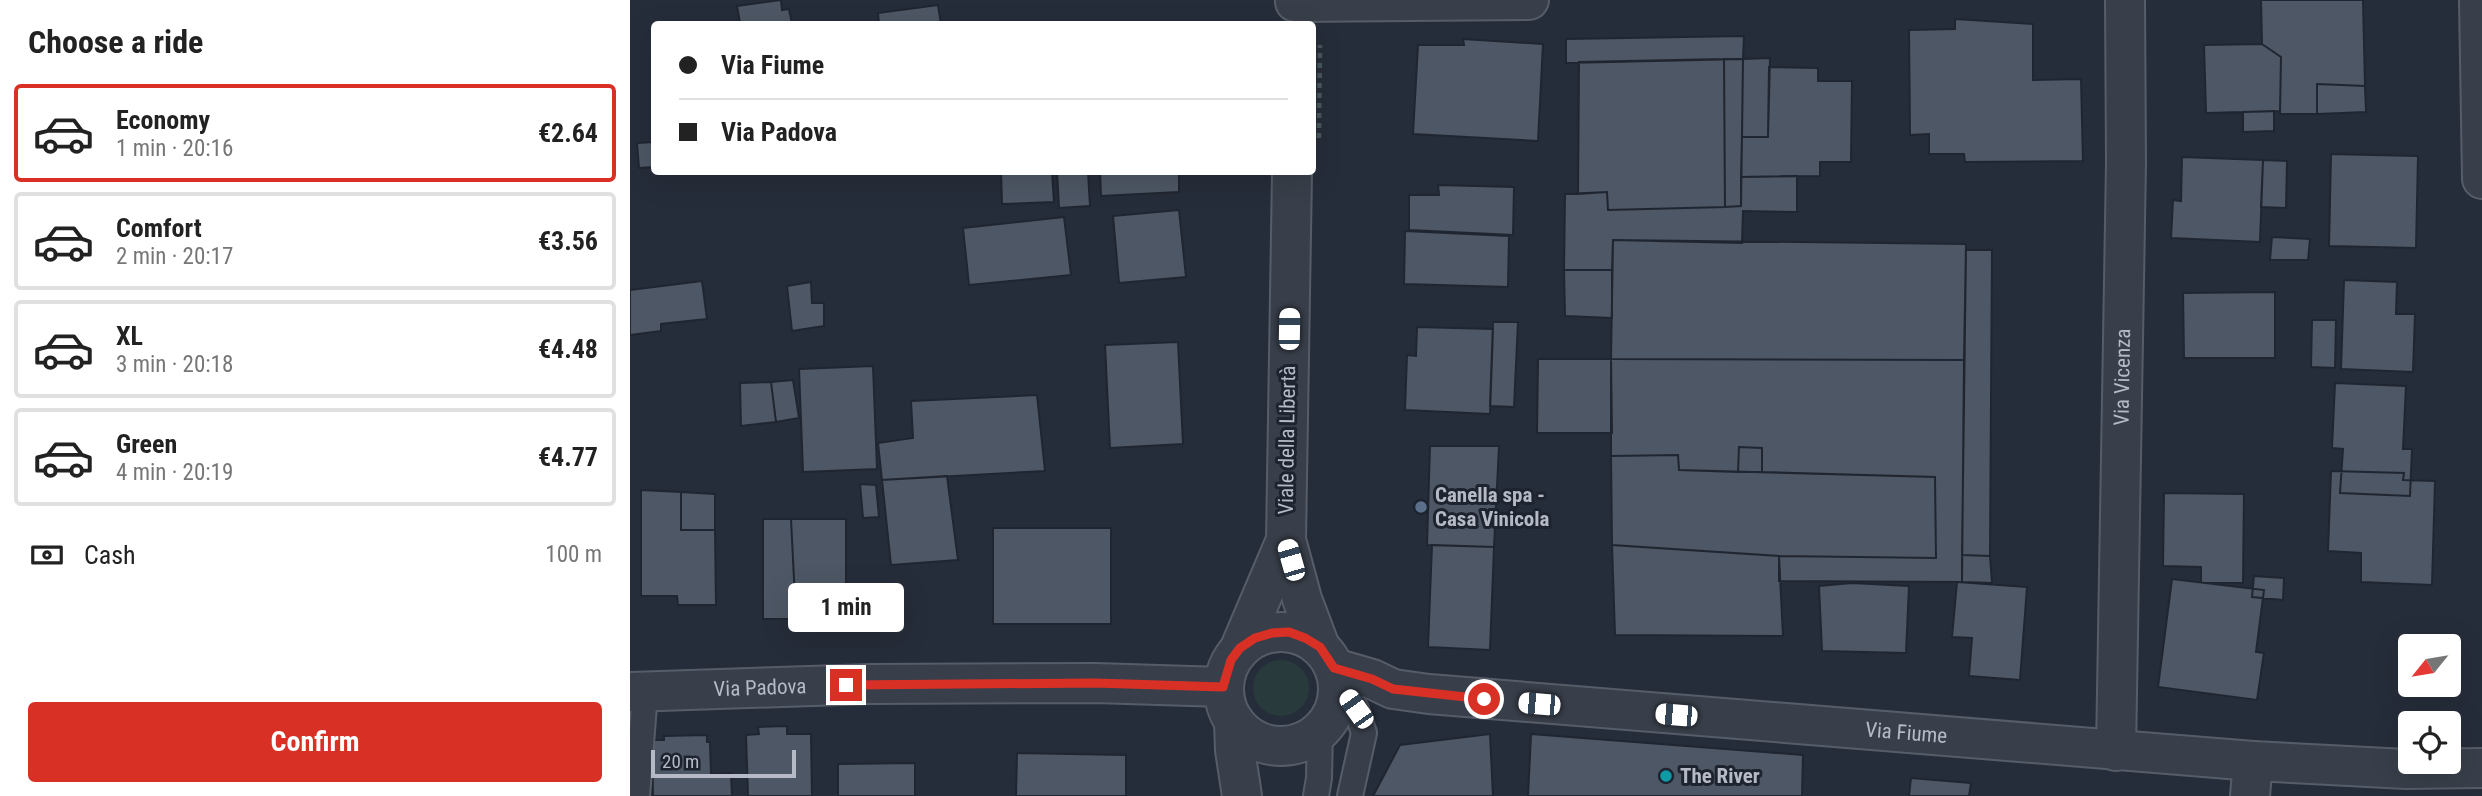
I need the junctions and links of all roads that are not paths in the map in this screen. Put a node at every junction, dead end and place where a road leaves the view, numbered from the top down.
1 (1529, 0) edge
2 (2125, 0) edge
3 (2479, 0) edge
4 (1295, 9) edge
5 (1292, 175) edge
6 (2482, 179) edge
7 (1286, 540) junction
8 (1240, 648) junction
9 (1331, 666) junction
10 (637, 692) edge
11 (1229, 704) junction
12 (1320, 732) junction
13 (2116, 751) junction
14 (2482, 768) edge
15 (2252, 779) edge
16 (637, 796) edge
17 (1242, 796) edge
18 (1316, 796) edge
19 (1350, 796) edge

1 - 4 street
2 - 13 street, Via Vicenza
3 - 6 street
5 - 7 street, Viale della Libertà
7 - 8 street, Viale della Libertà
7 - 9 street, Viale della Libertà
8 - 9 street
8 - 11 street
9 - 12 street
9 - 13 street, Via Fiume
9 - 19 lane
10 - 11 street, Via Padova
10 - 16 lane
11 - 12 street
11 - 17 street
12 - 18 lane
13 - 15 street, Via Fiume
14 - 15 street, Via Fiume

